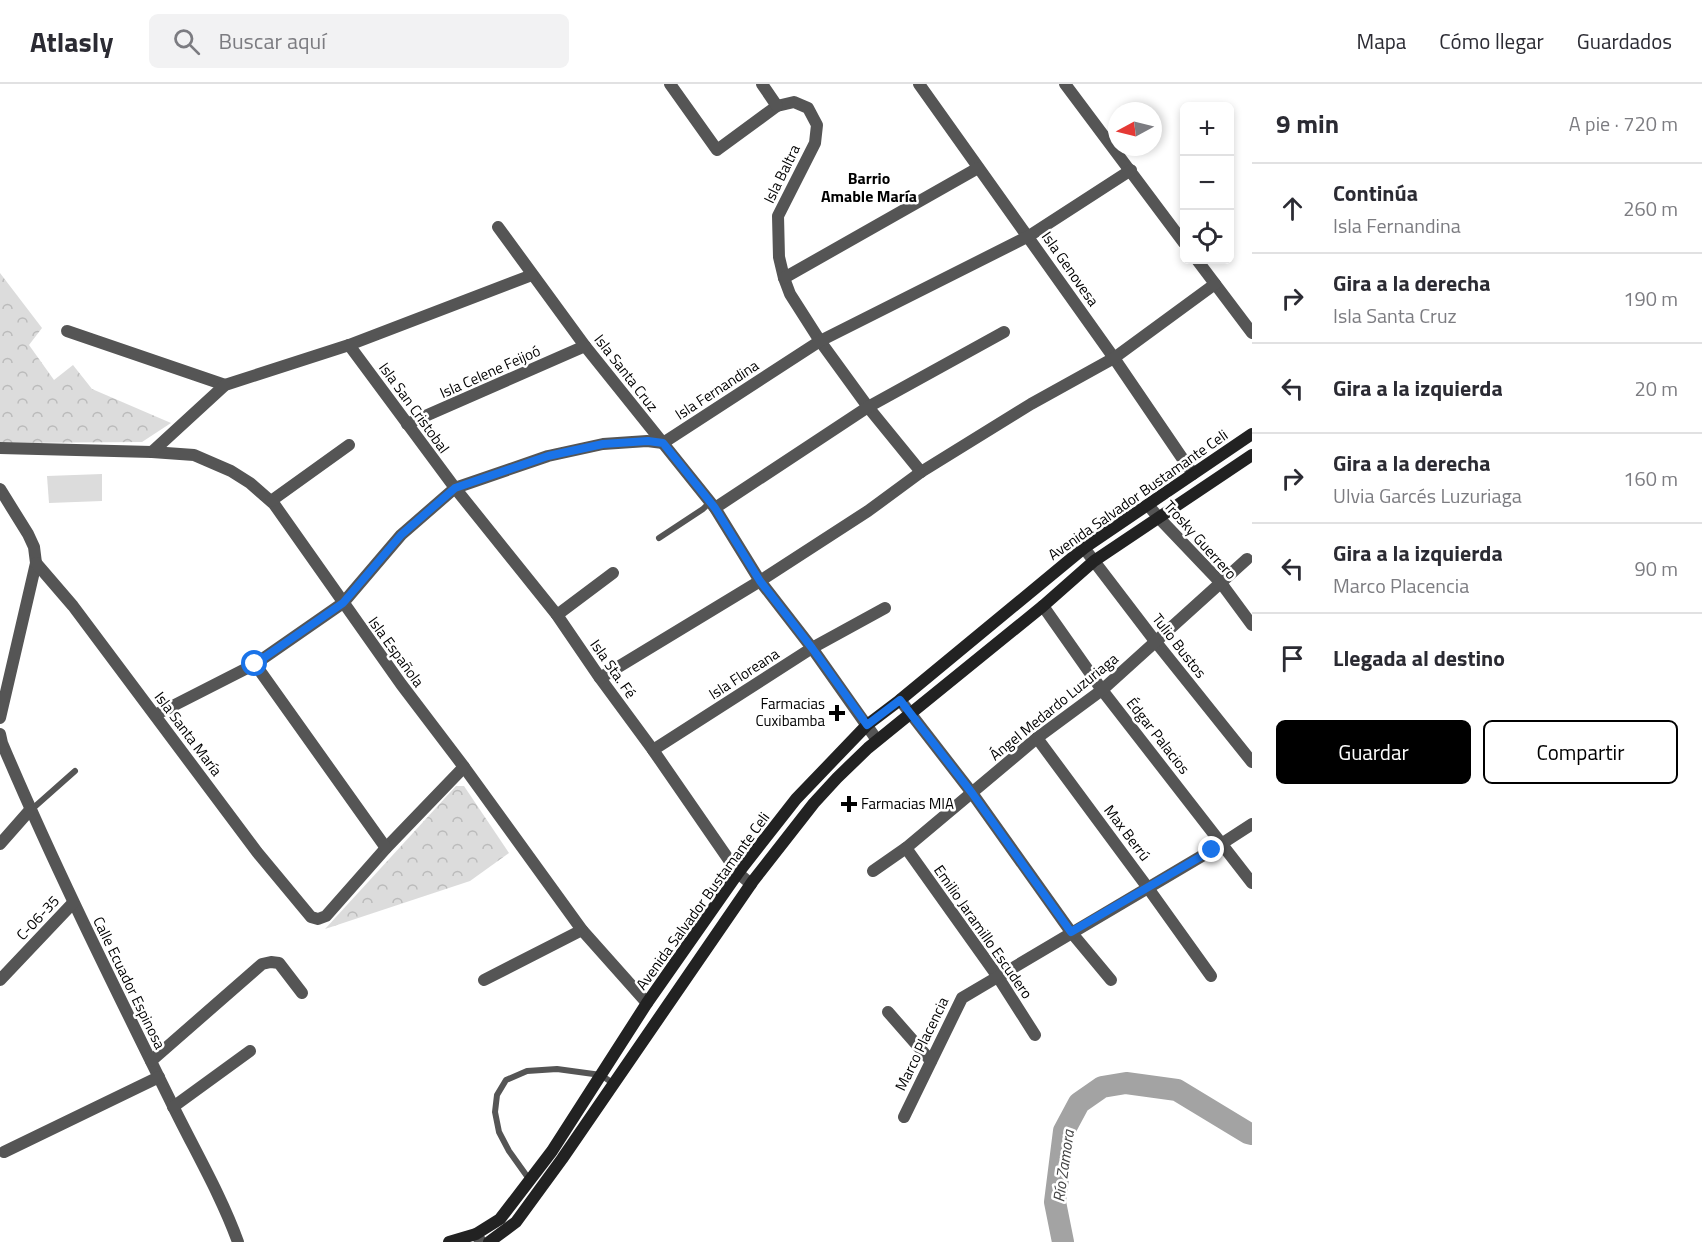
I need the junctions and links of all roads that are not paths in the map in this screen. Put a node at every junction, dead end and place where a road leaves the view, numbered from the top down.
1 (670, 84) edge
2 (762, 84) edge
3 (919, 84) edge
4 (1065, 84) edge
5 (777, 106) junction
6 (978, 168) junction
7 (1131, 170) junction
8 (498, 228) dead end
9 (1029, 236) junction
10 (1180, 236) edge
11 (1200, 264) edge
12 (532, 275) junction
13 (784, 278) junction
14 (1215, 284) junction
15 (67, 331) dead end
16 (1004, 332) dead end
17 (1252, 333) edge
18 (820, 341) junction
19 (349, 345) junction
20 (585, 346) junction
21 (1114, 358) junction
22 (225, 385) junction
23 (868, 407) junction
24 (407, 424) junction
25 (1251, 437) edge
26 (663, 443) junction
27 (349, 445) dead end
28 (0, 448) edge
29 (152, 452) junction
30 (1252, 455) edge
31 (921, 472) junction
32 (1193, 474) junction
33 (455, 488) junction
34 (0, 489) edge
35 (271, 501) junction
36 (712, 505) junction
37 (1148, 505) junction
38 (1159, 518) junction
39 (659, 538) dead end
40 (1084, 548) junction
41 (1247, 560) dead end
42 (1094, 561) junction
43 (36, 563) junction
44 (613, 573) dead end
45 (760, 581) junction
46 (1221, 583) junction
47 (343, 603) junction
48 (1043, 606) junction
49 (885, 608) dead end
50 (557, 615) junction
51 (1252, 625) edge
52 (1155, 641) junction
53 (812, 648) junction
54 (255, 664) junction
55 (600, 678) junction
56 (1102, 690) junction
57 (900, 700) junction
58 (911, 714) junction
59 (155, 715) junction
60 (0, 718) edge
61 (867, 725) junction
62 (0, 734) edge
63 (1037, 738) junction
64 (877, 740) junction
65 (653, 750) junction
66 (1252, 762) edge
67 (464, 767) junction
68 (75, 771) dead end
69 (972, 793) junction
70 (30, 810) junction
71 (1252, 824) edge
72 (1221, 843) junction
73 (0, 844) edge
74 (386, 848) junction
75 (906, 848) junction
76 (873, 871) dead end
77 (738, 873) junction
78 (1252, 883) edge
79 (751, 884) junction
80 (1148, 888) junction
81 (73, 903) junction
82 (582, 930) junction
83 (1071, 932) junction
84 (1211, 976) dead end
85 (998, 977) junction
86 (0, 980) edge
87 (484, 980) dead end
88 (1111, 980) dead end
89 (302, 993) dead end
90 (647, 1003) junction
91 (888, 1012) dead end
92 (1035, 1035) dead end
93 (250, 1051) dead end
94 (931, 1060) junction
95 (151, 1061) junction
96 (601, 1075) junction
97 (159, 1077) junction
98 (614, 1084) junction
99 (173, 1107) junction
100 (903, 1117) dead end
101 (4, 1152) dead end
102 (530, 1180) junction
103 (478, 1238) edge
104 (238, 1242) edge
105 (449, 1242) edge
106 (489, 1242) edge

1 - 5 street
2 - 5 street
3 - 6 street, Isla Genovesa
4 - 7 street
5 - 13 street, Isla Baltra
6 - 9 street, Isla Genovesa
6 - 13 street
7 - 9 street, Isla Fernandina
7 - 10 street
8 - 12 street, Isla Santa Cruz
9 - 18 street, Isla Fernandina
9 - 21 street, Isla Genovesa
11 - 14 street
12 - 19 street
12 - 20 street, Isla Santa Cruz
13 - 18 street, Isla Baltra
14 - 17 street
14 - 21 street
15 - 22 street
16 - 23 street
18 - 23 street, Isla Baltra
18 - 26 street, Isla Fernandina
19 - 22 street
19 - 24 street, Isla San Cristobal
20 - 24 street, Isla Celene Feijoó
20 - 26 street, Isla Santa Cruz
21 - 31 street
21 - 32 street, Isla Genovesa
22 - 29 street
23 - 31 street, Isla Baltra
23 - 36 street
24 - 33 street, Isla San Cristobal
25 - 32 main road, Avenida Salvador Bustamante Celi
26 - 33 street
26 - 36 street, Isla Santa Cruz
27 - 35 street
28 - 29 street, Isla Española
29 - 35 street, Isla Española
30 - 38 main road, Avenida Salvador Bustamante Celi
31 - 45 street
32 - 37 main road, Avenida Salvador Bustamante Celi
33 - 47 street
33 - 50 street, Isla Sta. Fé
34 - 43 street
35 - 47 street, Isla Española
36 - 39 lane
36 - 45 street, Isla Santa Cruz
37 - 38 street, Trosky Guerrero
37 - 40 main road, Avenida Salvador Bustamante Celi
38 - 42 main road, Avenida Salvador Bustamante Celi
38 - 46 street, Trosky Guerrero
40 - 42 street, Tulio Bustos
40 - 57 main road, Avenida Salvador Bustamante Celi
41 - 46 street, Ángel Medardo Luzuriaga
42 - 48 main road, Avenida Salvador Bustamante Celi
42 - 52 street, Tulio Bustos
43 - 59 street, Isla Santa María
43 - 60 street
44 - 50 street
45 - 53 street, Isla Santa Cruz
45 - 55 street
46 - 51 street, Trosky Guerrero
46 - 52 street, Ángel Medardo Luzuriaga
47 - 54 street
47 - 67 street, Isla Española
48 - 56 street, Édgar Palacios
48 - 58 main road, Avenida Salvador Bustamante Celi
49 - 53 street, Isla Floreana
50 - 55 street, Isla Sta. Fé
52 - 56 street, Ángel Medardo Luzuriaga
52 - 66 street, Tulio Bustos
53 - 61 street, Isla Santa Cruz
53 - 65 street, Isla Floreana
54 - 59 street
54 - 74 street
55 - 65 street, Isla Sta. Fé
56 - 63 street, Ángel Medardo Luzuriaga
56 - 72 street, Édgar Palacios
57 - 58 street
57 - 61 main road, Avenida Salvador Bustamante Celi
58 - 64 main road, Avenida Salvador Bustamante Celi
58 - 69 street
59 - 74 street, Isla Santa María
61 - 64 street, Isla Santa Cruz
61 - 77 main road, Avenida Salvador Bustamante Celi
62 - 70 street, Calle Ecuador Espinosa
63 - 69 street, Ángel Medardo Luzuriaga
63 - 80 street, Max Berrú
64 - 79 main road, Avenida Salvador Bustamante Celi
65 - 77 street, Isla Sta. Fé
67 - 74 street
67 - 82 street, Isla Española
68 - 70 lane
69 - 75 street, Ángel Medardo Luzuriaga
69 - 83 street
70 - 73 street
70 - 81 street, Calle Ecuador Espinosa
71 - 72 street, Marco Placencia
72 - 78 street, Édgar Palacios
72 - 80 street, Marco Placencia
75 - 76 street, Ángel Medardo Luzuriaga
75 - 85 street, Emilio Jaramillo Escudero
77 - 79 street
77 - 90 main road, Avenida Salvador Bustamante Celi
79 - 98 main road, Avenida Salvador Bustamante Celi
80 - 83 street, Marco Placencia
80 - 84 street, Max Berrú
81 - 86 street, C-06-35
81 - 95 street, Calle Ecuador Espinosa
82 - 87 street
82 - 90 street, Isla Española
83 - 85 street, Marco Placencia
83 - 88 street
85 - 92 street, Emilio Jaramillo Escudero
85 - 94 street, Marco Placencia
89 - 95 street
90 - 96 main road, Avenida Salvador Bustamante Celi
91 - 94 street
93 - 99 street
94 - 100 street, Marco Placencia
95 - 97 street, Calle Ecuador Espinosa
96 - 98 lane
96 - 102 main road, Avenida Salvador Bustamante Celi
96 - 102 lane
97 - 99 street, Calle Ecuador Espinosa
97 - 101 street
98 - 106 main road, Avenida Salvador Bustamante Celi
99 - 104 street, Calle Ecuador Espinosa
102 - 103 main road, Avenida Salvador Bustamante Celi
103 - 105 main road, Avenida Salvador Bustamante Celi

